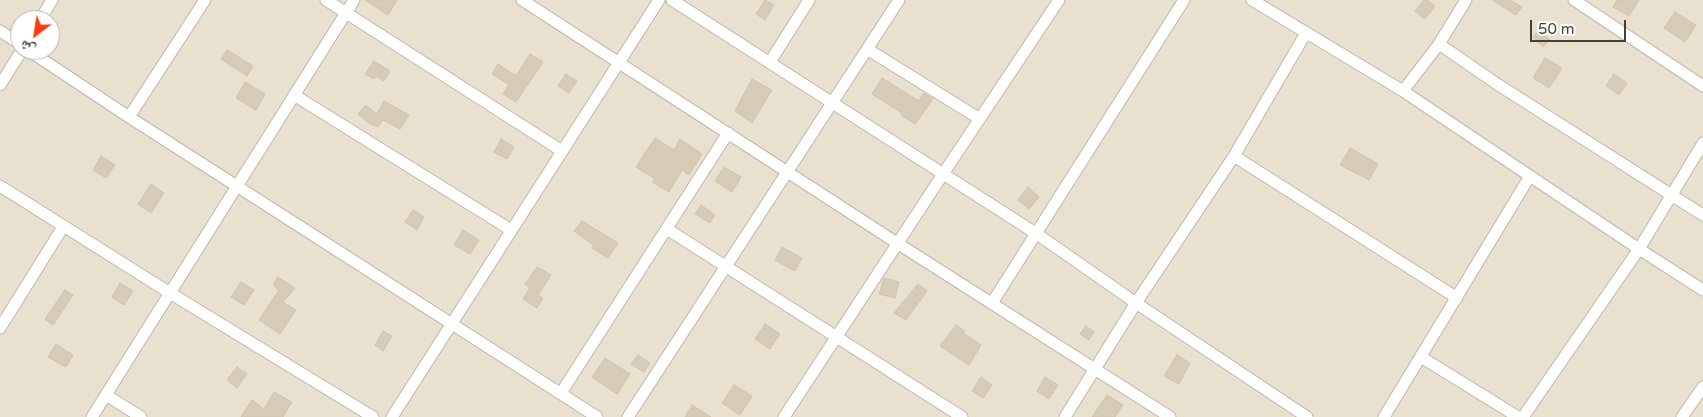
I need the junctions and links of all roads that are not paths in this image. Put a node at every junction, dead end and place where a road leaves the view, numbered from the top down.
1 (205, 0) edge
2 (326, 0) edge
3 (354, 0) edge
4 (522, 0) edge
5 (659, 0) edge
6 (672, 0) edge
7 (809, 0) edge
8 (899, 0) edge
9 (1059, 0) edge
10 (1184, 0) edge
11 (1252, 0) edge
12 (1466, 0) edge
13 (1574, 0) edge
14 (346, 13) junction
15 (1306, 33) junction
16 (1439, 44) junction
17 (867, 49) junction
18 (16, 60) edge
19 (43, 60) edge
20 (770, 62) junction
21 (619, 63) junction
22 (0, 85) edge
23 (1703, 86) edge
24 (1403, 91) junction
25 (294, 95) junction
26 (832, 103) junction
27 (129, 117) junction
28 (980, 119) junction
29 (728, 133) junction
30 (1703, 143) edge
31 (562, 151) junction
32 (1234, 156) junction
33 (787, 172) junction
34 (943, 174) junction
35 (1530, 176) junction
36 (0, 186) edge
37 (238, 186) junction
38 (1671, 194) junction
39 (1703, 215) edge
40 (63, 227) junction
41 (666, 229) junction
42 (511, 230) junction
43 (1037, 234) junction
44 (897, 243) junction
45 (1639, 249) junction
46 (726, 267) junction
47 (1703, 290) edge
48 (170, 293) junction
49 (1457, 298) junction
50 (992, 303) junction
51 (1136, 303) junction
52 (453, 324) junction
53 (0, 328) edge
54 (836, 336) junction
55 (1421, 357) junction
56 (1096, 370) junction
57 (1703, 387) edge
58 (561, 393) junction
59 (106, 395) junction
60 (92, 417) edge
61 (141, 417) edge
62 (373, 417) edge
63 (392, 417) edge
64 (597, 417) edge
65 (628, 417) edge
66 (784, 417) edge
67 (962, 417) edge
68 (1065, 417) edge
69 (1170, 417) edge
70 (1306, 417) edge
71 (1384, 417) edge
72 (1518, 417) edge
73 (1523, 417) edge
74 (1682, 417) edge

1 - 27 street
2 - 14 street
3 - 14 street
4 - 21 street
5 - 21 street
6 - 20 street
7 - 20 street
8 - 17 street
9 - 28 street
10 - 43 street
11 - 15 street
12 - 16 street
13 - 23 street
14 - 25 street
14 - 31 street
15 - 24 street
15 - 32 street
16 - 24 street
16 - 38 street
17 - 26 street
17 - 28 street
18 - 22 street
19 - 27 street
20 - 26 street
21 - 29 street
21 - 31 street
24 - 35 street
25 - 37 street
25 - 42 street
26 - 33 street
26 - 34 street
27 - 37 street
28 - 34 street
29 - 33 street
29 - 41 street
30 - 38 street
31 - 42 street
32 - 49 street
32 - 51 street
33 - 44 street
33 - 46 street
34 - 43 street
34 - 44 street
35 - 45 street
35 - 49 street
36 - 40 street
37 - 48 street
37 - 52 street
38 - 39 street
38 - 45 street
40 - 48 street
40 - 53 street
41 - 46 street
41 - 58 street
42 - 52 street
43 - 50 street
43 - 51 street
44 - 50 street
44 - 54 street
45 - 47 street
45 - 73 street
46 - 54 street
46 - 65 street
48 - 59 street
48 - 62 street
49 - 55 street
50 - 56 street
51 - 56 street
51 - 70 street
52 - 58 street
52 - 63 street
54 - 66 street
54 - 67 street
55 - 71 street
55 - 72 street
56 - 68 street
56 - 69 street
57 - 74 street
58 - 64 street
59 - 60 street
59 - 61 street

